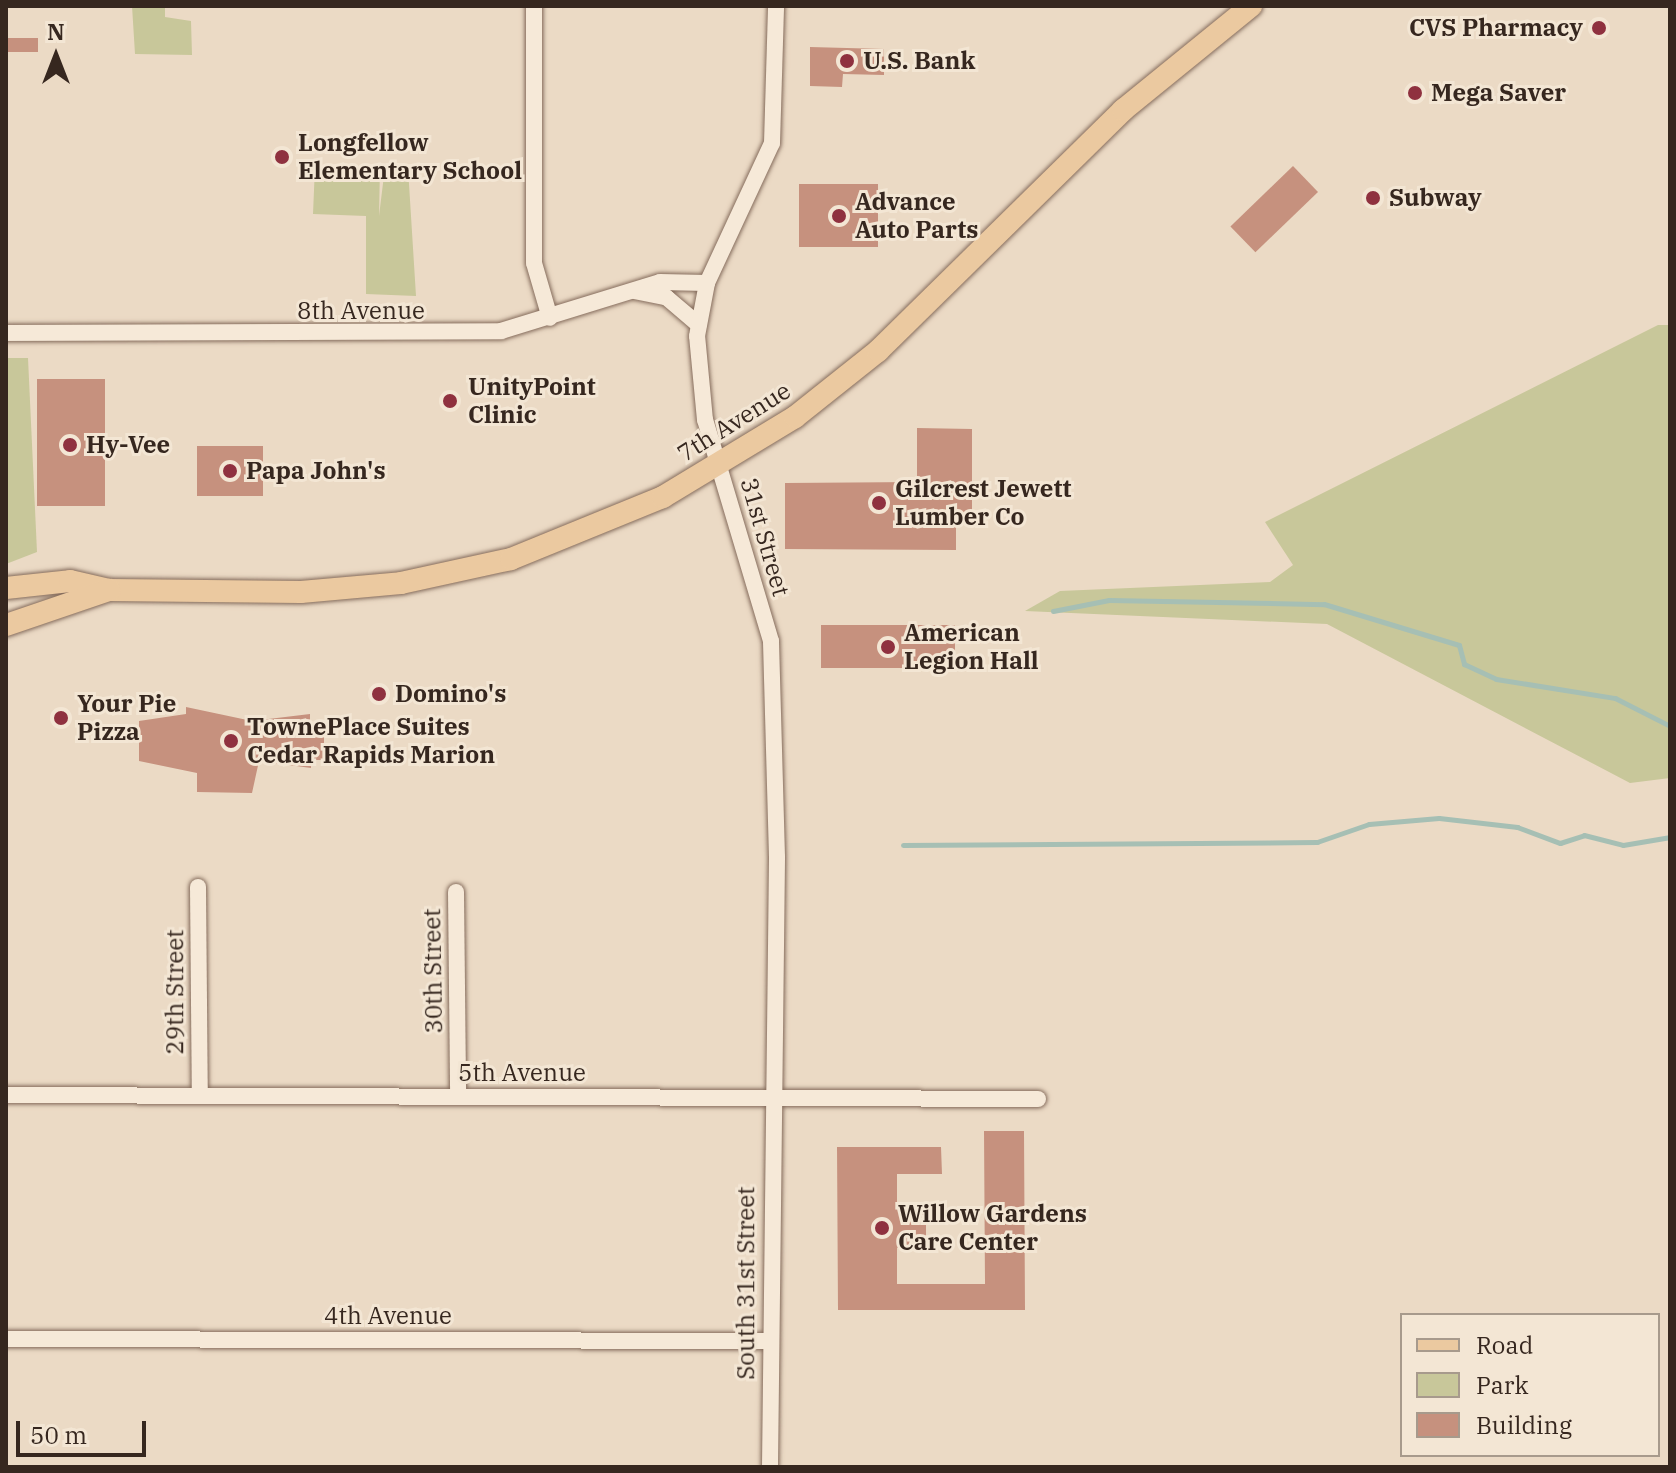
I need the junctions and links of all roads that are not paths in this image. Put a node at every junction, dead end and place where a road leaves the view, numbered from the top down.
1 (534, 6) edge
2 (776, 6) edge
3 (1251, 6) edge
4 (707, 283) junction
5 (628, 290) junction
6 (550, 318) junction
7 (699, 325) junction
8 (6, 333) edge
9 (719, 464) junction
10 (6, 588) edge
11 (109, 590) junction
12 (6, 625) edge
13 (198, 887) dead end
14 (456, 892) dead end
15 (6, 1095) edge
16 (200, 1096) junction
17 (458, 1097) junction
18 (769, 1098) junction
19 (1038, 1099) dead end
20 (6, 1339) edge
21 (770, 1341) junction
22 (770, 1467) edge

1 - 6 street
2 - 4 street, 31st Street
3 - 9 main road, 7th Avenue
4 - 5 street, 8th Avenue
4 - 7 street, 31st Street
5 - 6 street, 8th Avenue
5 - 7 street
6 - 8 street, 8th Avenue
7 - 9 street, 31st Street
9 - 11 main road, 7th Avenue
9 - 18 street, 31st Street
10 - 11 main road, 7th Avenue
11 - 12 main road, 7th Avenue
13 - 16 street, 29th Street
14 - 17 street, 30th Street
15 - 16 street, 5th Avenue
16 - 17 street, 5th Avenue
17 - 18 street, 5th Avenue
18 - 19 street, 5th Avenue
18 - 21 street, South 31st Street
20 - 21 street, 4th Avenue
21 - 22 street, South 31st Street

